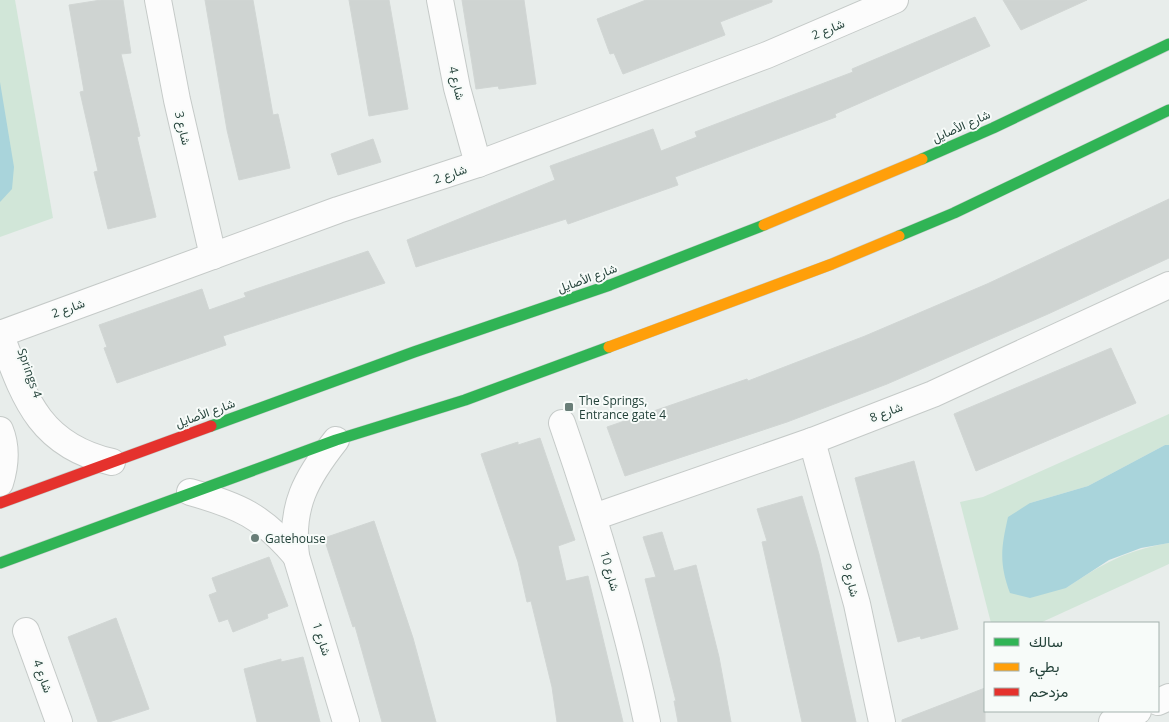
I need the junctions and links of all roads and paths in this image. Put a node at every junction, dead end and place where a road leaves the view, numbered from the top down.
1 (158, 0) edge
2 (440, 0) edge
3 (894, 0) edge
4 (1169, 44) edge
5 (1169, 110) edge
6 (478, 164) junction
7 (212, 256) junction
8 (1169, 285) edge
9 (5, 332) edge
10 (42, 419) junction
11 (562, 423) dead end
12 (1, 432) edge
13 (336, 440) junction
14 (812, 441) junction
15 (112, 462) junction
16 (0, 483) edge
17 (190, 492) junction
18 (0, 503) edge
19 (594, 517) junction
20 (296, 556) junction
21 (0, 563) edge
22 (26, 631) dead end
23 (1136, 712) edge
24 (59, 722) edge
25 (346, 722) edge
26 (647, 722) edge
27 (882, 722) edge
28 (1112, 722) edge

1 - 7 street, شارع 3
2 - 6 street, شارع 4
3 - 6 street, شارع 2
4 - 15 main road, شارع الأصايل
5 - 13 main road
6 - 7 street, شارع 2
7 - 9 street, شارع 2
8 - 14 street, شارع 8
9 - 10 street, Springs 4
10 - 12 street
10 - 15 street, Springs 4
11 - 19 street, شارع 10
12 - 16 street
13 - 17 main road
13 - 20 street, شارع 1
14 - 19 street, شارع 8
14 - 27 street, شارع 9
15 - 18 main road, شارع الأصايل
17 - 20 street, شارع 1
17 - 21 main road
19 - 26 street, شارع 10
20 - 25 street, شارع 1
22 - 24 street, شارع 4
23 - 28 street

